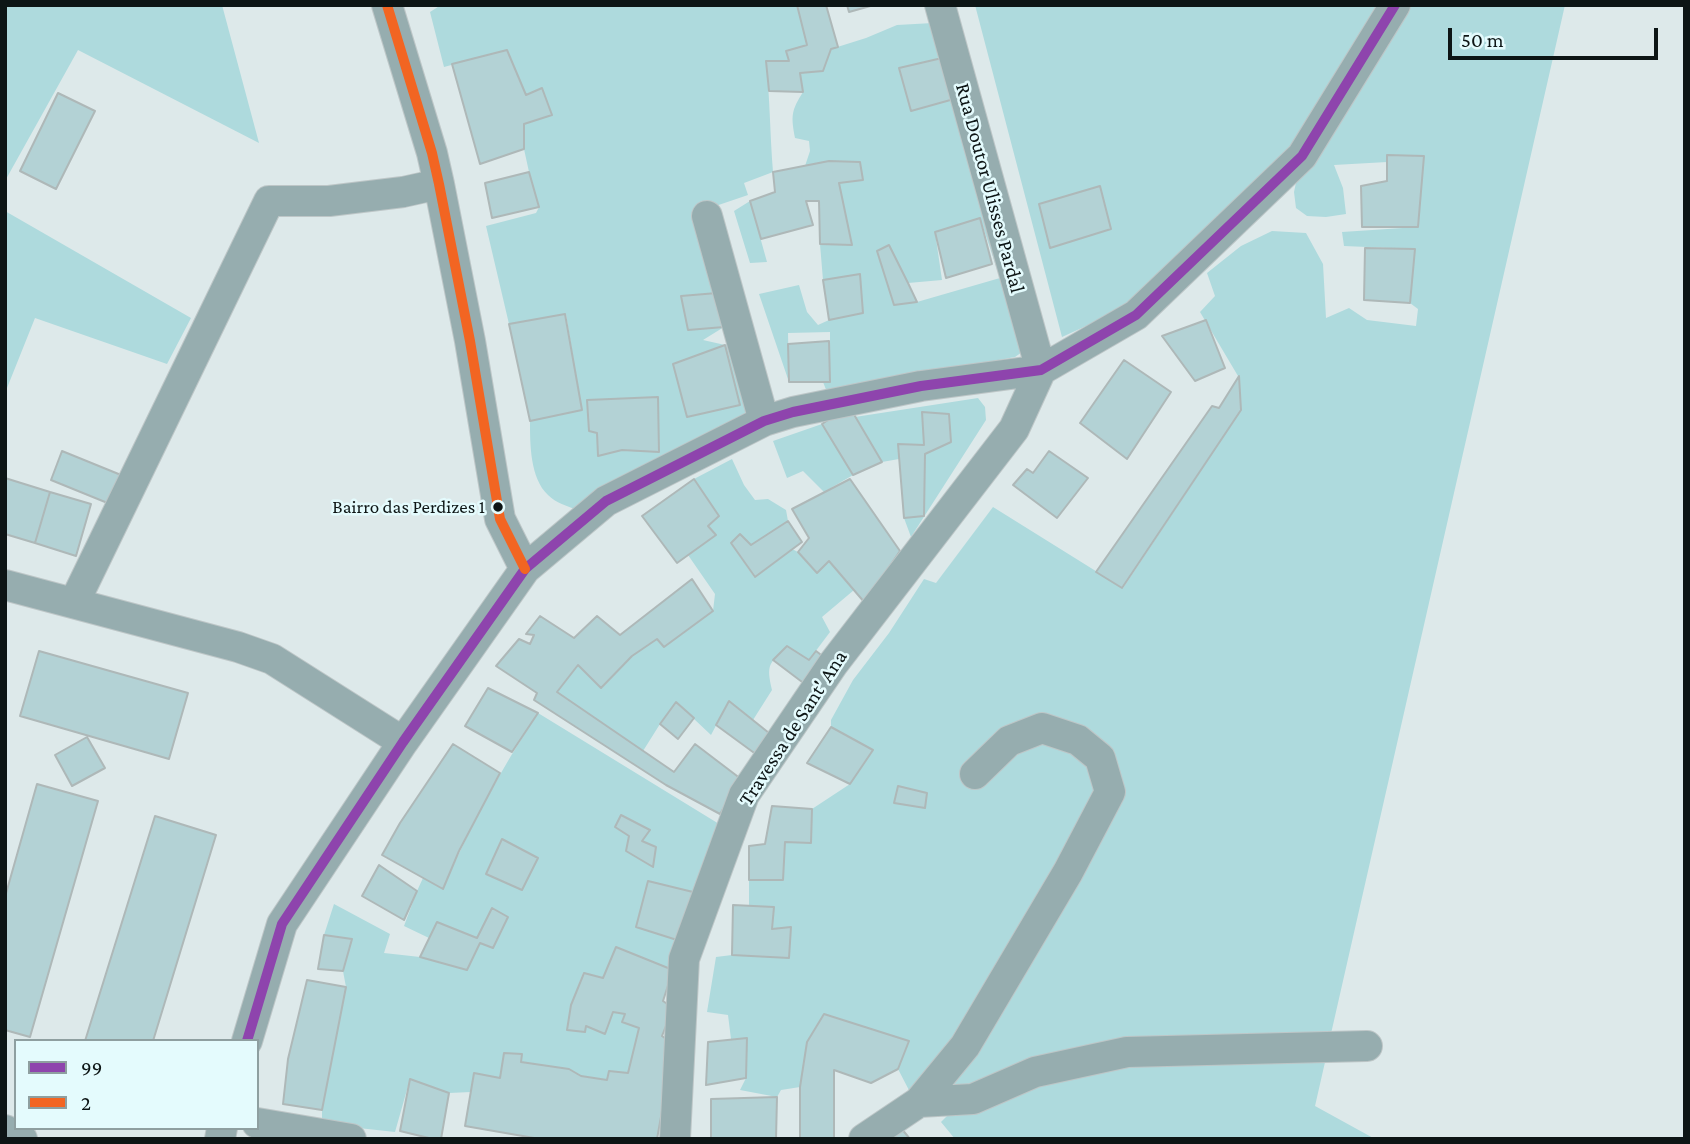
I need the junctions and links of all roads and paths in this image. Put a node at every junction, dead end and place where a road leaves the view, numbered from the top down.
1 (387, 5) edge
2 (940, 5) edge
3 (1395, 5) edge
4 (439, 184) junction
5 (707, 216) dead end
6 (1041, 370) junction
7 (764, 421) junction
8 (525, 569) junction
9 (5, 585) edge
10 (74, 603) junction
11 (403, 742) junction
12 (975, 775) dead end
13 (248, 1039) edge
14 (1367, 1046) dead end
15 (919, 1102) junction
16 (259, 1123) edge
17 (5, 1130) edge
18 (22, 1139) edge
19 (351, 1139) edge
20 (674, 1139) edge
21 (864, 1139) edge

1 - 4 street
2 - 6 street, Rua Doutor Ulisses Pardal
3 - 6 street
4 - 8 street
4 - 10 street
5 - 7 street
6 - 7 street
6 - 20 street, Travessa de Sant' Ana
7 - 8 street
8 - 11 street
9 - 10 street
10 - 11 street
11 - 13 street
12 - 15 street
14 - 15 street
15 - 21 street
16 - 19 street
17 - 18 street

